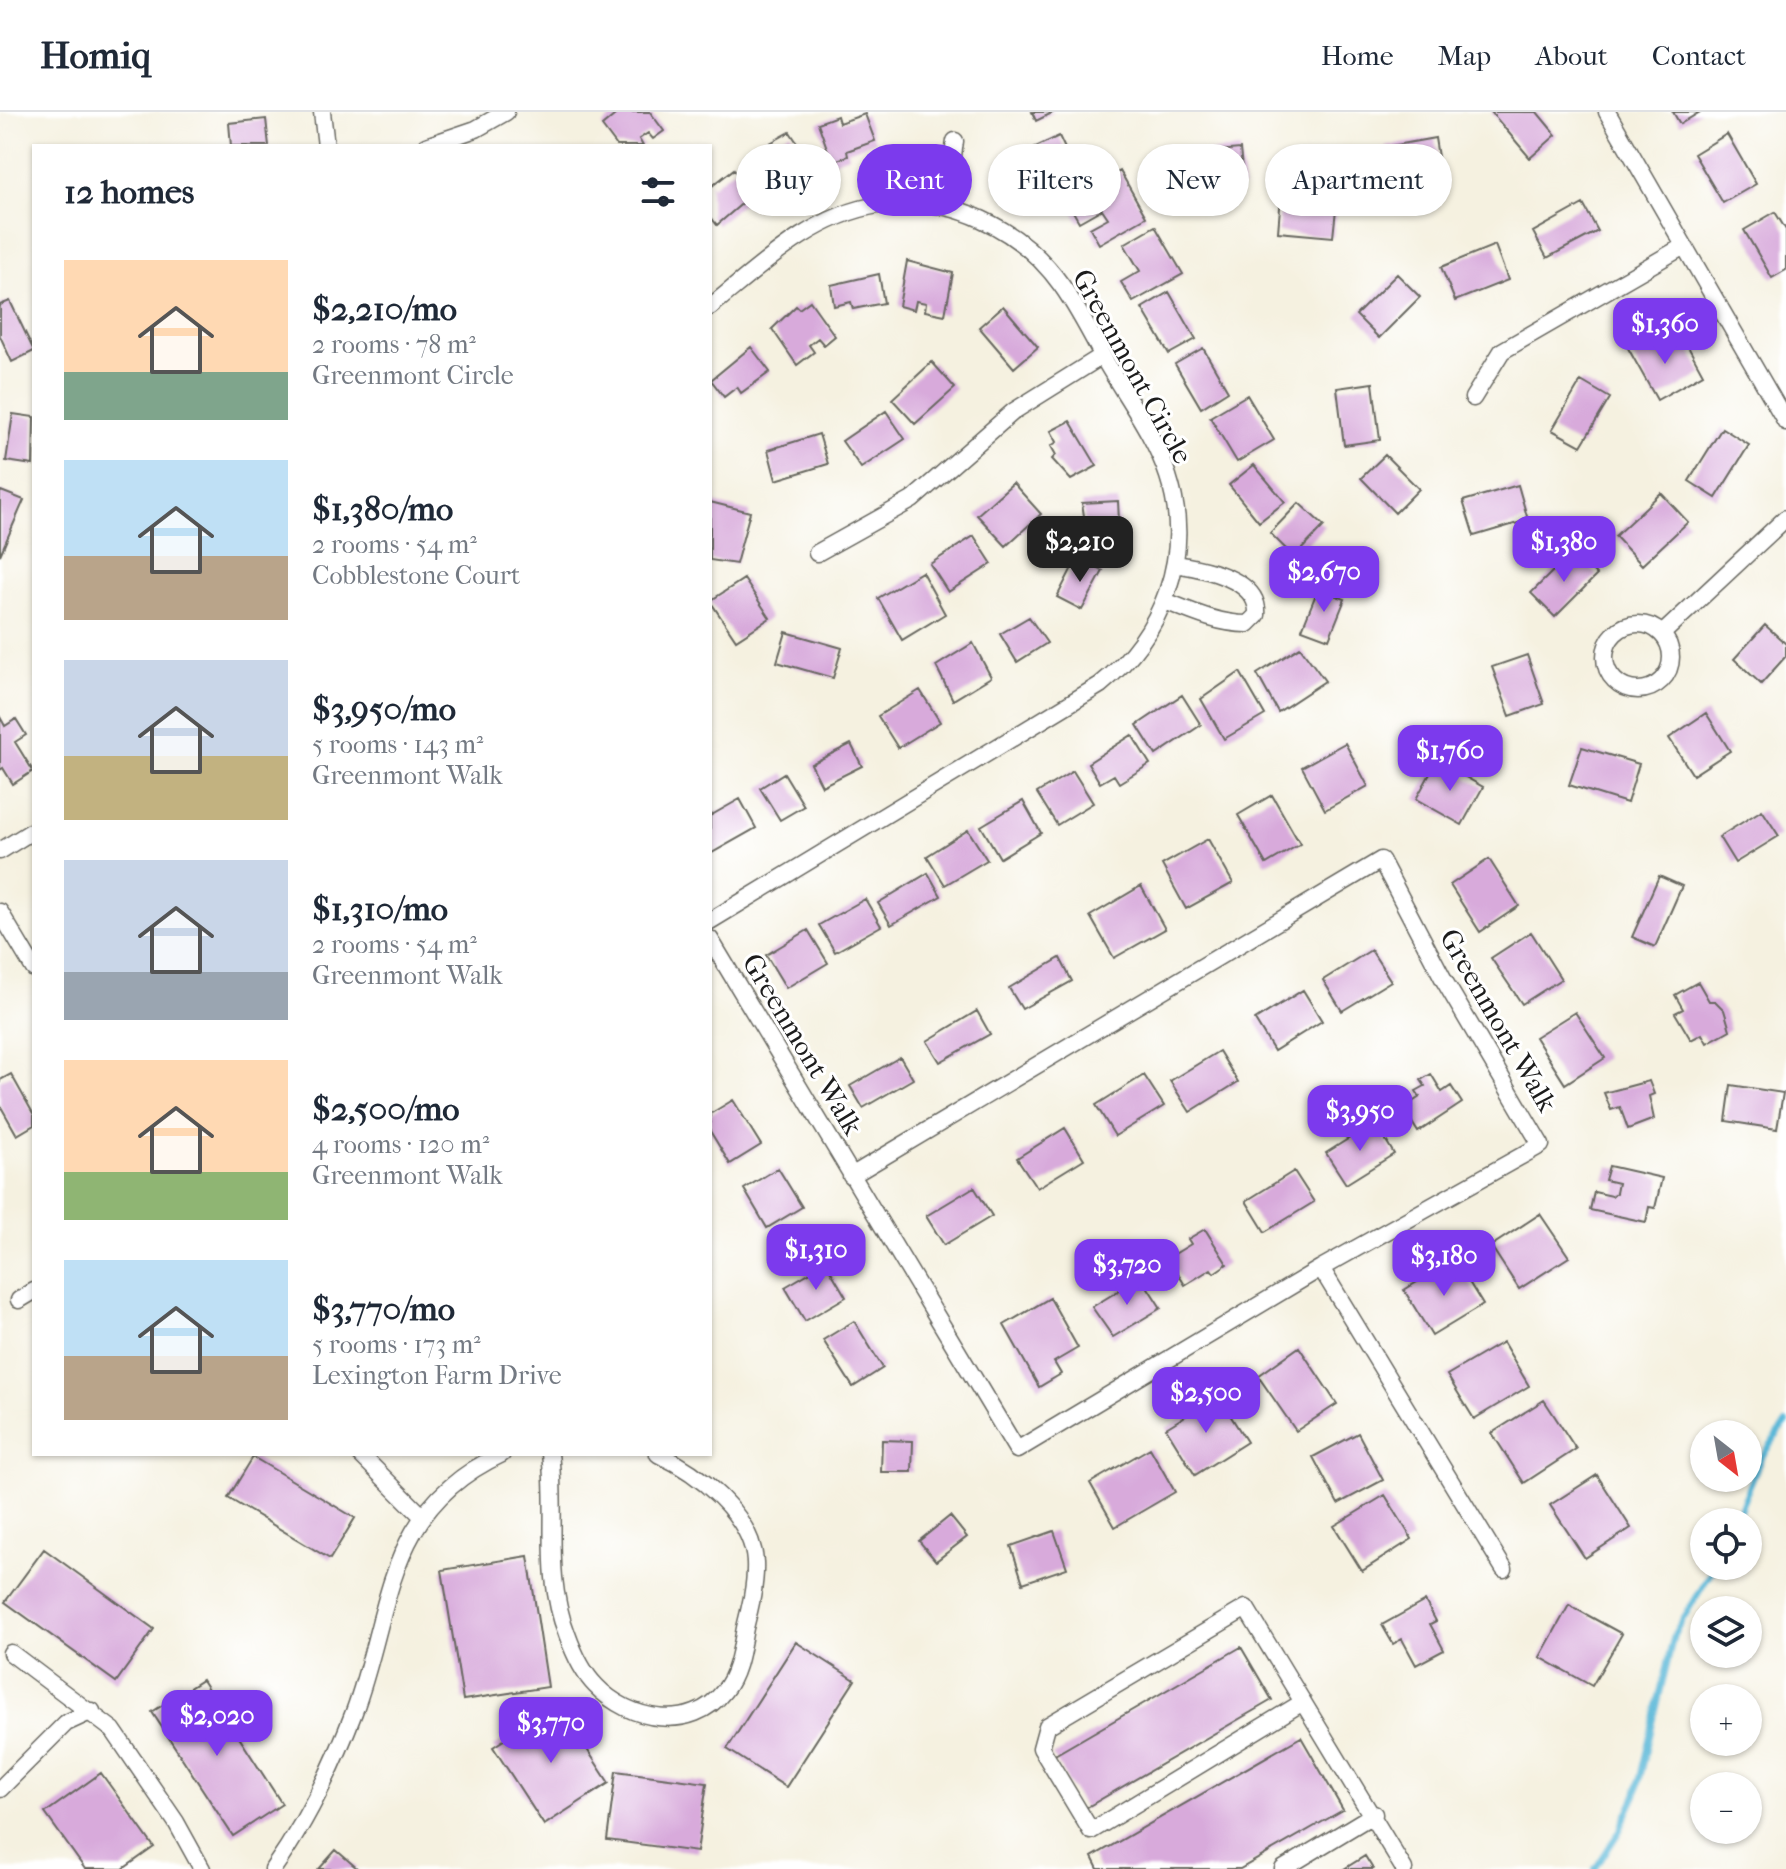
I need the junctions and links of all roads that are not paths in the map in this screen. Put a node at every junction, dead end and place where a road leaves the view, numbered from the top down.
1 (322, 112) edge
2 (506, 112) edge
3 (1607, 112) edge
4 (955, 141) dead end
5 (326, 144) edge
6 (432, 144) edge
7 (955, 144) edge
8 (857, 210) edge
9 (970, 216) edge
10 (1684, 246) junction
11 (712, 305) edge
12 (1102, 356) junction
13 (1473, 398) dead end
14 (1786, 422) edge
15 (1786, 518) edge
16 (817, 553) dead end
17 (1175, 564) junction
18 (1165, 601) junction
19 (1662, 634) junction
20 (32, 831) edge
21 (0, 851) edge
22 (0, 912) edge
23 (712, 920) edge
24 (712, 942) edge
25 (32, 966) edge
26 (851, 1176) junction
27 (1321, 1268) junction
28 (32, 1292) edge
29 (19, 1300) dead end
30 (362, 1456) edge
31 (499, 1456) edge
32 (550, 1456) edge
33 (661, 1456) edge
34 (422, 1516) junction
35 (1504, 1569) dead end
36 (11, 1653) dead end
37 (1303, 1702) junction
38 (92, 1711) junction
39 (0, 1789) edge
40 (1374, 1814) junction
41 (202, 1869) edge
42 (273, 1869) edge
43 (1283, 1869) edge
44 (1404, 1869) edge

1 - 5 street
2 - 6 street
3 - 10 street
4 - 7 street
8 - 11 street, Greenmont Circle
9 - 12 street, Greenmont Circle
10 - 13 street
10 - 14 street
12 - 16 street
12 - 17 street, Greenmont Circle
15 - 19 street
17 - 18 street, Greenmont Circle
17 - 18 street
18 - 23 street, Greenmont Circle
19 - 19 street
20 - 21 street
22 - 25 street
24 - 26 street, Greenmont Walk
26 - 27 street, Greenmont Walk
26 - 27 street, Greenmont Walk
27 - 35 street
28 - 29 street
30 - 34 street
31 - 34 street
32 - 33 street
34 - 42 street
36 - 38 street
37 - 37 street
37 - 40 street
38 - 39 street
38 - 41 street
40 - 43 street
40 - 44 street

